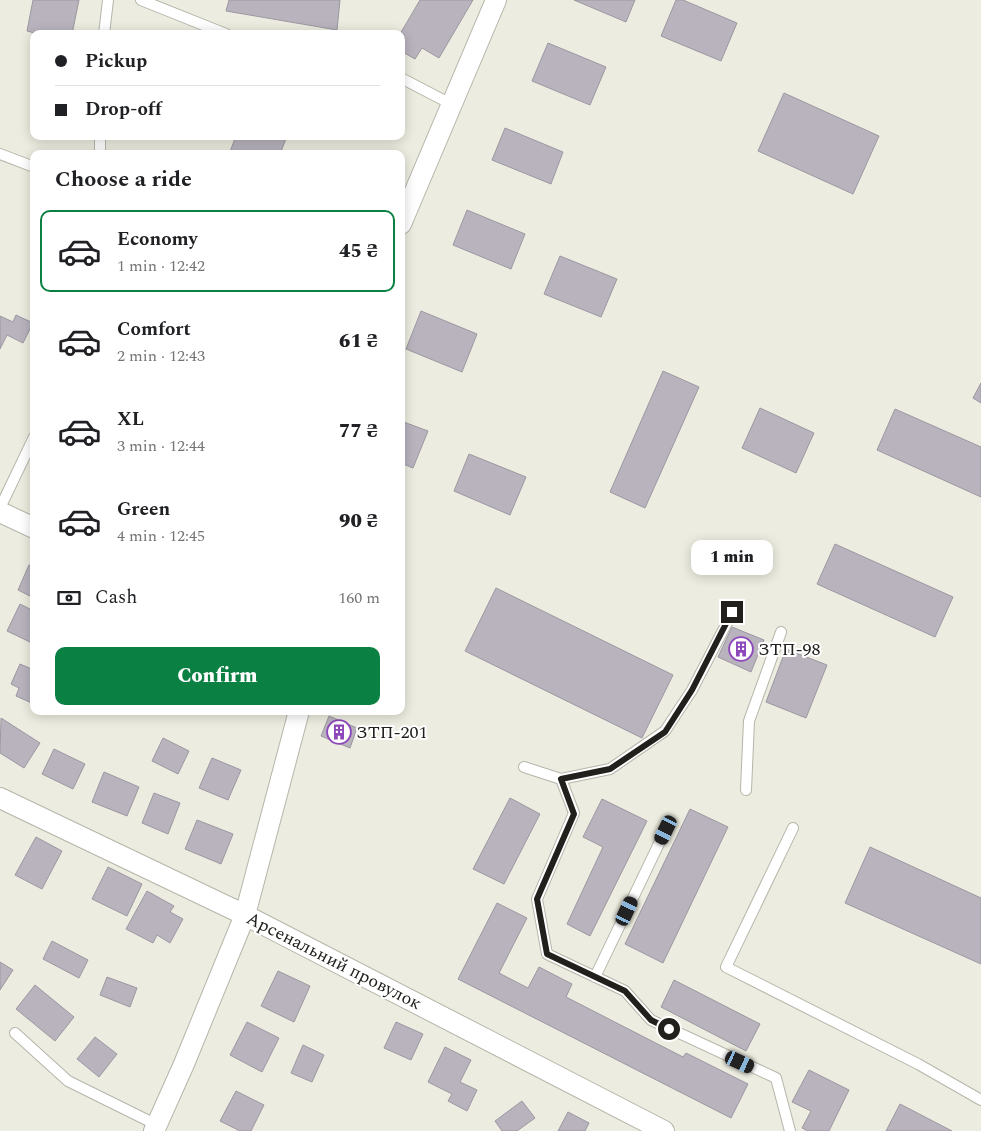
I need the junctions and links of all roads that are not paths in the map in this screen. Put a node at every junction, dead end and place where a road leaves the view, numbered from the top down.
1 (108, 0) edge
2 (141, 0) edge
3 (496, 0) edge
4 (104, 30) edge
5 (216, 30) edge
6 (405, 80) edge
7 (451, 104) junction
8 (0, 154) edge
9 (30, 165) edge
10 (405, 214) edge
11 (30, 445) edge
12 (0, 508) edge
13 (0, 512) edge
14 (30, 526) edge
15 (732, 612) dead end
16 (781, 632) dead end
17 (298, 715) edge
18 (524, 767) dead end
19 (561, 779) junction
20 (746, 790) dead end
21 (0, 798) edge
22 (793, 828) dead end
23 (666, 830) dead end
24 (245, 915) junction
25 (596, 977) junction
26 (16, 1033) dead end
27 (981, 1100) edge
28 (156, 1128) edge
29 (664, 1131) edge
30 (790, 1131) edge

1 - 4 lane
2 - 5 lane
3 - 7 street
6 - 7 lane
7 - 10 street
8 - 9 lane
11 - 12 lane
13 - 14 street
15 - 19 lane
16 - 20 lane
17 - 24 street
18 - 19 lane
19 - 25 lane
21 - 24 street, Арсенальний провулок
22 - 27 lane
23 - 25 lane
24 - 28 street
24 - 29 street, Арсенальний провулок
25 - 30 lane
26 - 28 lane

